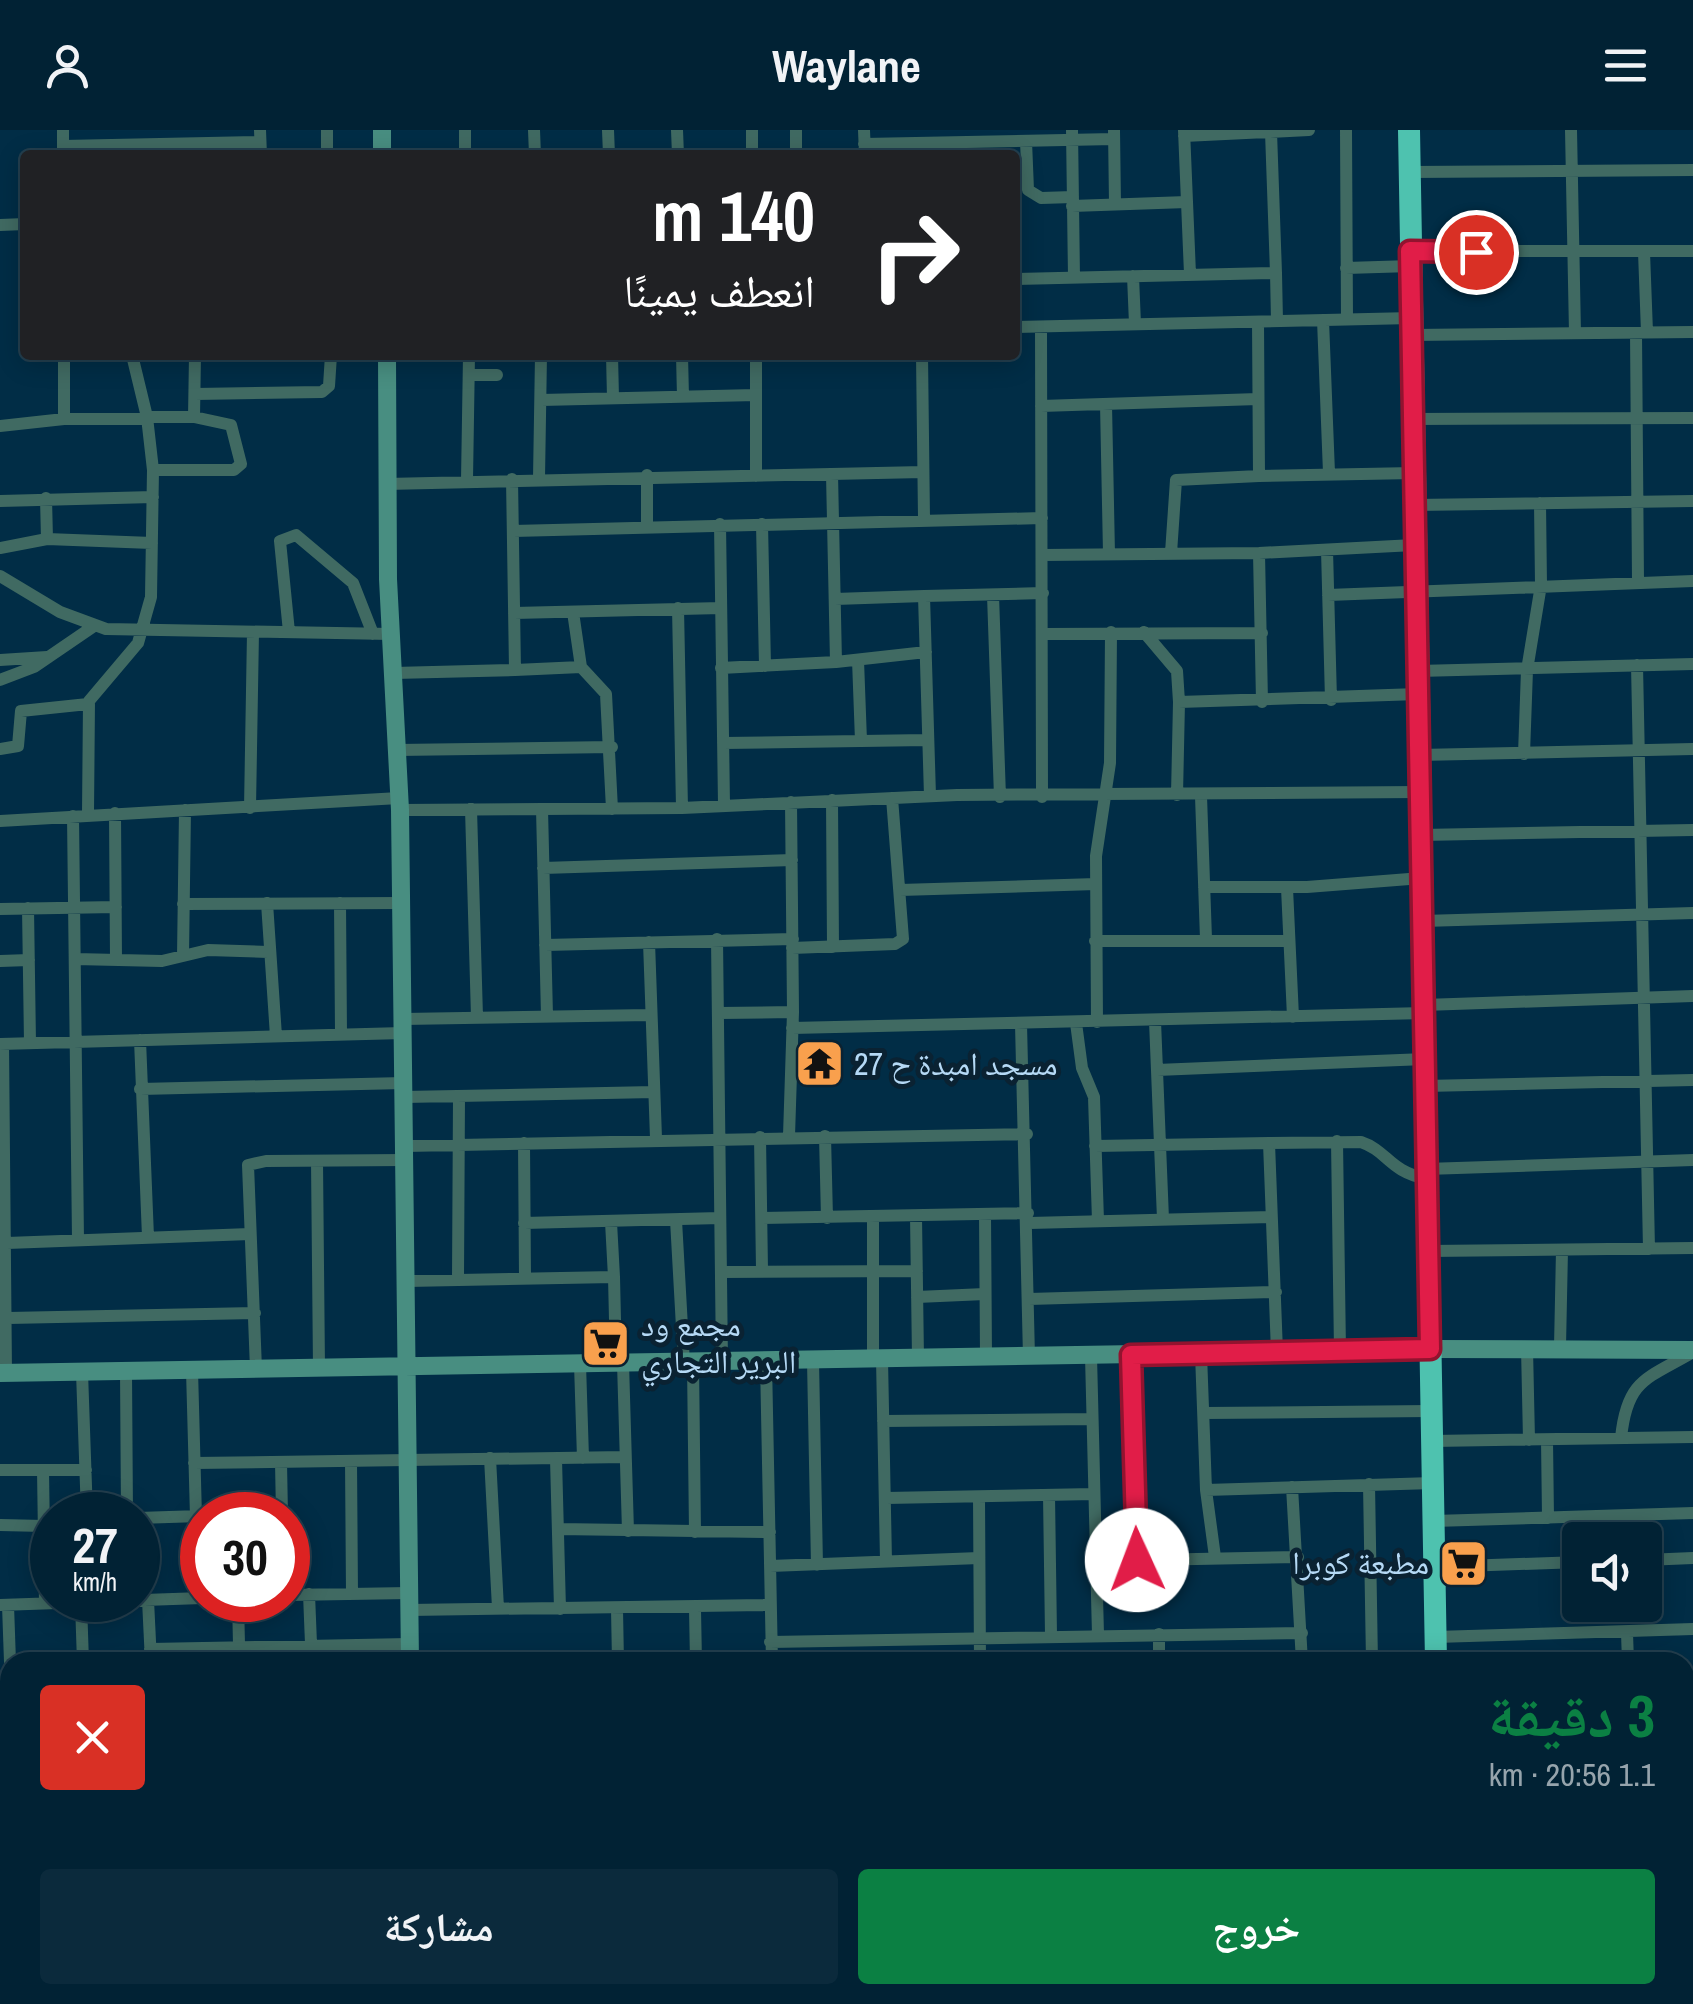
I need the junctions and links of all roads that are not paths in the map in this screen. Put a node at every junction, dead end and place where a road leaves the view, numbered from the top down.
1 (104, 130) edge
2 (1309, 130) edge
3 (1346, 130) edge
4 (1409, 130) edge
5 (1571, 130) edge
6 (1272, 132) edge
7 (1184, 133) edge
8 (1072, 135) edge
9 (1114, 135) edge
10 (172, 137) edge
11 (1026, 141) junction
12 (260, 142) edge
13 (864, 143) edge
14 (104, 146) junction
15 (71, 150) edge
16 (1693, 170) edge
17 (1410, 172) junction
18 (1572, 172) junction
19 (1072, 202) junction
20 (1187, 202) junction
21 (1115, 204) junction
22 (1644, 252) junction
23 (1693, 252) edge
24 (1574, 253) junction
25 (1411, 259) junction
26 (1346, 268) junction
27 (1276, 273) junction
28 (1190, 274) junction
29 (1133, 276) junction
30 (1074, 278) junction
31 (1020, 279) edge
32 (1324, 320) junction
33 (1348, 320) junction
34 (1277, 321) junction
35 (1258, 322) junction
36 (1135, 324) junction
37 (1020, 327) edge
38 (1041, 327) junction
39 (1412, 327) junction
40 (1642, 332) junction
41 (1693, 332) edge
42 (1575, 333) junction
43 (64, 360) edge
44 (133, 360) edge
45 (195, 360) edge
46 (331, 360) edge
47 (387, 360) edge
48 (469, 360) edge
49 (542, 360) edge
50 (612, 360) edge
51 (682, 360) edge
52 (756, 360) edge
53 (922, 360) edge
54 (469, 375) junction
55 (497, 375) dead end
56 (194, 394) junction
57 (756, 395) junction
58 (683, 396) junction
59 (612, 398) junction
60 (1258, 399) junction
61 (541, 400) junction
62 (1106, 404) junction
63 (1041, 406) junction
64 (148, 418) junction
65 (194, 418) junction
66 (1693, 418) edge
67 (64, 419) junction
68 (1413, 419) junction
69 (1637, 419) junction
70 (0, 426) edge
71 (153, 470) junction
72 (923, 472) junction
73 (1329, 473) junction
74 (1414, 473) junction
75 (832, 474) junction
76 (647, 475) junction
77 (756, 476) junction
78 (1259, 476) junction
79 (539, 478) junction
80 (512, 479) junction
81 (467, 480) junction
82 (386, 484) junction
83 (154, 497) junction
84 (46, 498) junction
85 (0, 501) edge
86 (1693, 501) edge
87 (1638, 502) junction
88 (1540, 503) junction
89 (1414, 505) junction
90 (924, 518) junction
91 (1042, 518) junction
92 (833, 521) junction
93 (720, 524) junction
94 (762, 524) junction
95 (647, 526) junction
96 (513, 531) junction
97 (47, 539) junction
98 (152, 543) junction
99 (1414, 546) junction
100 (0, 548) edge
101 (1327, 550) junction
102 (1259, 553) junction
103 (1108, 554) junction
104 (1170, 554) junction
105 (1042, 555) junction
106 (0, 576) edge
107 (1693, 581) edge
108 (1638, 582) junction
109 (1542, 585) junction
110 (1415, 591) junction
111 (1043, 593) junction
112 (992, 595) junction
113 (1328, 595) junction
114 (924, 596) junction
115 (834, 599) junction
116 (678, 608) junction
117 (721, 608) junction
118 (574, 612) junction
119 (514, 613) junction
120 (94, 626) junction
121 (144, 632) junction
122 (253, 632) junction
123 (289, 632) junction
124 (1111, 632) junction
125 (1144, 632) junction
126 (1262, 633) junction
127 (382, 634) junction
128 (1044, 634) junction
129 (926, 652) junction
130 (50, 657) junction
131 (0, 660) edge
132 (858, 660) junction
133 (836, 662) junction
134 (1693, 664) edge
135 (1637, 665) junction
136 (765, 666) junction
137 (581, 667) junction
138 (721, 668) junction
139 (515, 670) junction
140 (1528, 670) junction
141 (394, 673) junction
142 (0, 680) edge
143 (1418, 682) junction
144 (1330, 700) junction
145 (1179, 702) junction
146 (1262, 702) junction
147 (88, 704) junction
148 (927, 740) junction
149 (861, 741) junction
150 (723, 743) junction
151 (612, 746) junction
152 (0, 748) edge
153 (1693, 749) edge
154 (397, 750) junction
155 (1640, 750) junction
156 (1524, 754) junction
157 (1420, 755) junction
158 (1420, 792) junction
159 (1108, 794) junction
160 (1177, 795) junction
161 (930, 796) junction
162 (1201, 796) junction
163 (1000, 797) junction
164 (892, 798) junction
165 (1042, 798) junction
166 (832, 800) junction
167 (791, 802) junction
168 (399, 804) junction
169 (724, 806) junction
170 (250, 808) junction
171 (612, 808) junction
172 (682, 808) junction
173 (185, 810) junction
174 (471, 810) junction
175 (542, 810) junction
176 (115, 813) junction
177 (80, 815) junction
178 (0, 821) edge
179 (1642, 830) junction
180 (1693, 830) edge
181 (1421, 835) junction
182 (792, 860) junction
183 (542, 868) junction
184 (1422, 878) junction
185 (1096, 884) junction
186 (1204, 887) junction
187 (1287, 888) junction
188 (900, 890) junction
189 (267, 903) junction
190 (340, 903) junction
191 (401, 903) junction
192 (184, 904) junction
193 (116, 907) junction
194 (28, 908) junction
195 (73, 908) junction
196 (0, 909) edge
197 (1693, 913) edge
198 (1644, 914) junction
199 (1423, 922) junction
200 (1206, 939) junction
201 (717, 940) junction
202 (1095, 940) junction
203 (1288, 941) junction
204 (648, 942) junction
205 (792, 943) junction
206 (545, 945) junction
207 (834, 946) junction
208 (268, 952) junction
209 (183, 956) junction
210 (75, 959) junction
211 (29, 960) junction
212 (116, 960) junction
213 (0, 961) edge
214 (1646, 996) junction
215 (1693, 996) edge
216 (1424, 1009) junction
217 (793, 1012) junction
218 (719, 1013) junction
219 (546, 1016) junction
220 (650, 1016) junction
221 (1293, 1017) junction
222 (477, 1018) junction
223 (1155, 1021) junction
224 (1076, 1022) junction
225 (1097, 1022) junction
226 (1020, 1024) junction
227 (403, 1026) junction
228 (792, 1028) junction
229 (341, 1034) junction
230 (276, 1036) junction
231 (140, 1040) junction
232 (75, 1042) junction
233 (30, 1043) junction
234 (1, 1044) edge
235 (1425, 1059) junction
236 (1157, 1070) junction
237 (1693, 1080) edge
238 (1646, 1081) junction
239 (1425, 1086) junction
240 (140, 1089) junction
241 (404, 1090) junction
242 (654, 1092) junction
243 (459, 1096) junction
244 (2, 1100) edge
245 (1026, 1134) junction
246 (788, 1136) junction
247 (825, 1136) junction
248 (760, 1137) junction
249 (656, 1138) junction
250 (720, 1138) junction
251 (1337, 1142) junction
252 (524, 1143) junction
253 (1269, 1143) junction
254 (458, 1144) junction
255 (1160, 1144) junction
256 (1095, 1146) junction
257 (405, 1153) junction
258 (2, 1154) edge
259 (1646, 1160) junction
260 (1693, 1160) edge
261 (317, 1162) junction
262 (1427, 1174) junction
263 (985, 1214) junction
264 (916, 1216) junction
265 (1271, 1216) junction
266 (873, 1217) junction
267 (720, 1218) junction
268 (762, 1218) junction
269 (827, 1218) junction
270 (1028, 1218) junction
271 (1163, 1218) junction
272 (676, 1220) junction
273 (1098, 1221) junction
274 (610, 1222) junction
275 (524, 1223) junction
276 (5, 1234) edge
277 (250, 1234) junction
278 (148, 1237) junction
279 (78, 1240) junction
280 (1693, 1248) edge
281 (1648, 1249) junction
282 (1562, 1250) junction
283 (1428, 1251) junction
284 (762, 1270) junction
285 (874, 1271) junction
286 (721, 1272) junction
287 (918, 1272) junction
288 (525, 1277) junction
289 (614, 1277) junction
290 (458, 1280) junction
291 (407, 1281) junction
292 (1276, 1292) junction
293 (985, 1294) junction
294 (917, 1297) junction
295 (1029, 1298) junction
296 (255, 1313) junction
297 (8, 1318) junction
298 (1560, 1347) junction
299 (1528, 1348) junction
300 (1430, 1349) junction
301 (1340, 1351) junction
302 (1693, 1351) edge
303 (1277, 1352) junction
304 (1202, 1354) junction
305 (1131, 1355) junction
306 (986, 1356) junction
307 (1092, 1356) junction
308 (1029, 1357) junction
309 (918, 1358) junction
310 (878, 1359) junction
311 (813, 1361) junction
312 (722, 1362) junction
313 (766, 1362) junction
314 (620, 1363) junction
315 (689, 1363) junction
316 (580, 1364) junction
317 (319, 1368) junction
318 (406, 1368) junction
319 (256, 1369) junction
320 (192, 1370) junction
321 (82, 1372) junction
322 (126, 1372) junction
323 (3, 1373) edge
324 (1432, 1411) junction
325 (1204, 1413) junction
326 (1092, 1419) junction
327 (883, 1421) junction
328 (1693, 1437) edge
329 (1622, 1438) junction
330 (1530, 1440) junction
331 (1548, 1440) junction
332 (1432, 1441) junction
333 (625, 1457) junction
334 (490, 1458) junction
335 (583, 1458) junction
336 (407, 1459) junction
337 (556, 1459) junction
338 (351, 1461) junction
339 (281, 1462) junction
340 (194, 1463) junction
341 (0, 1470) edge
342 (44, 1470) junction
343 (86, 1470) junction
344 (1433, 1483) junction
345 (1369, 1484) junction
346 (1292, 1487) junction
347 (1206, 1490) junction
348 (44, 1492) edge
349 (87, 1492) edge
350 (127, 1492) edge
351 (197, 1492) edge
352 (282, 1492) edge
353 (1094, 1494) junction
354 (1049, 1495) junction
355 (979, 1497) junction
356 (886, 1498) junction
357 (1693, 1512) edge
358 (1548, 1518) junction
359 (1434, 1521) junction
360 (0, 1525) edge
361 (30, 1526) edge
362 (558, 1529) junction
363 (628, 1530) junction
364 (695, 1532) junction
365 (770, 1532) junction
366 (1215, 1557) junction
367 (1298, 1557) junction
368 (978, 1558) junction
369 (1693, 1558) edge
370 (1662, 1559) edge
371 (1137, 1560) junction
372 (1096, 1561) junction
373 (886, 1562) junction
374 (1562, 1563) edge
375 (817, 1565) junction
376 (770, 1566) junction
377 (1435, 1567) junction
378 (310, 1594) edge
379 (352, 1594) junction
380 (409, 1601) junction
381 (30, 1604) edge
382 (4, 1605) edge
383 (770, 1605) junction
384 (498, 1608) junction
385 (560, 1609) junction
386 (617, 1609) junction
387 (695, 1609) junction
388 (310, 1619) edge
389 (86, 1622) edge
390 (149, 1622) edge
391 (238, 1622) edge
392 (1693, 1629) edge
393 (1302, 1633) junction
394 (1627, 1633) junction
395 (1098, 1634) junction
396 (1159, 1634) junction
397 (1051, 1635) junction
398 (979, 1636) junction
399 (1436, 1637) junction
400 (770, 1642) junction
401 (311, 1644) junction
402 (239, 1645) junction
403 (9, 1652) edge
404 (84, 1652) edge
405 (150, 1652) edge
406 (182, 1652) edge
407 (399, 1652) edge
408 (410, 1652) edge
409 (618, 1652) edge
410 (696, 1652) edge
411 (771, 1652) edge
412 (980, 1652) edge
413 (1159, 1652) edge
414 (1302, 1652) edge
415 (1372, 1652) edge
416 (1436, 1652) edge
417 (1628, 1652) edge

1 - 14 street
2 - 6 street
3 - 26 street
4 - 17 highway
5 - 18 street
6 - 7 street
6 - 27 street
7 - 20 street
8 - 9 street
8 - 11 street
8 - 19 street
9 - 21 street
10 - 12 street
10 - 14 street
11 - 13 street
11 - 19 street
14 - 15 street
16 - 18 street
17 - 18 street
17 - 25 highway
18 - 24 street
19 - 21 street
19 - 30 street
20 - 21 street
20 - 28 street
22 - 23 street
22 - 24 street
22 - 40 street
24 - 25 street
24 - 42 street
25 - 26 street
25 - 39 highway
26 - 33 street
27 - 28 street
27 - 34 street
28 - 29 street
29 - 30 street
29 - 36 street
30 - 31 street
32 - 33 street
32 - 34 street
32 - 73 street
33 - 39 street
34 - 35 street
35 - 36 street
35 - 60 street
36 - 38 street
37 - 38 street
38 - 63 street
39 - 42 street
39 - 68 highway
40 - 41 street
40 - 42 street
40 - 69 street
43 - 67 street
44 - 64 street
45 - 56 street
46 - 56 street
47 - 82 street
48 - 54 street
49 - 61 street
50 - 59 street
51 - 58 street
52 - 57 street
53 - 72 street
54 - 55 street
54 - 81 street
56 - 65 street
57 - 58 street
57 - 77 street
58 - 59 street
59 - 61 street
60 - 62 street
60 - 78 street
61 - 79 street
62 - 63 street
62 - 103 street
63 - 91 street
64 - 65 street
64 - 67 street
64 - 71 street
65 - 71 street
66 - 69 street
67 - 70 street
68 - 69 street
68 - 74 highway
69 - 87 street
71 - 83 street
72 - 75 street
72 - 90 street
73 - 74 street
73 - 78 street
74 - 89 highway
75 - 77 street
75 - 92 street
76 - 77 street
76 - 79 street
76 - 95 street
78 - 104 street
79 - 80 street
80 - 81 street
80 - 96 street
81 - 82 street
82 - 127 street
83 - 84 street
83 - 98 street
84 - 85 street
84 - 97 street
86 - 87 street
87 - 88 street
87 - 108 street
88 - 89 street
88 - 109 street
89 - 99 highway
90 - 91 street
90 - 92 street
91 - 105 street
92 - 94 street
92 - 115 street
93 - 94 street
93 - 95 street
93 - 117 street
94 - 136 street
95 - 96 street
96 - 119 street
97 - 98 street
97 - 100 street
98 - 121 street
99 - 101 street
99 - 110 highway
101 - 102 street
101 - 113 street
102 - 104 street
102 - 126 street
103 - 104 street
103 - 105 street
105 - 111 street
106 - 120 street
107 - 108 street
108 - 109 street
109 - 110 street
109 - 140 street
110 - 113 street
110 - 143 highway
111 - 112 street
111 - 128 street
112 - 114 street
112 - 163 street
113 - 144 street
114 - 115 street
114 - 129 street
115 - 133 street
116 - 117 street
116 - 118 street
116 - 172 street
117 - 138 street
118 - 119 street
118 - 137 street
119 - 139 street
120 - 121 street
120 - 130 street
121 - 122 street
121 - 147 street
122 - 123 street
122 - 170 street
123 - 127 street
123 - 127 street
124 - 125 street
124 - 128 street
124 - 159 street
125 - 126 street
125 - 145 street
126 - 146 street
127 - 141 street
128 - 165 street
129 - 132 street
129 - 148 street
130 - 131 street
130 - 142 street
132 - 133 street
132 - 149 street
133 - 136 street
134 - 135 street
135 - 140 street
135 - 155 street
136 - 138 street
137 - 139 street
137 - 151 street
138 - 150 street
139 - 141 street
140 - 143 street
140 - 156 street
141 - 154 street
143 - 144 street
143 - 157 highway
144 - 146 street
145 - 146 street
145 - 160 street
147 - 152 street
147 - 177 street
148 - 149 street
148 - 161 street
149 - 150 street
150 - 169 street
151 - 154 street
151 - 171 street
153 - 155 street
154 - 168 street
155 - 156 street
155 - 179 street
156 - 157 street
157 - 158 highway
158 - 162 street
158 - 181 highway
159 - 160 street
159 - 165 street
159 - 185 street
160 - 162 street
161 - 163 street
161 - 164 street
162 - 186 street
163 - 165 street
164 - 166 street
164 - 188 street
166 - 167 street
166 - 207 street
167 - 169 street
167 - 182 street
168 - 170 street
168 - 174 street
168 - 191 street
169 - 172 street
170 - 173 street
171 - 172 street
171 - 175 street
173 - 176 street
173 - 192 street
174 - 175 street
174 - 222 street
175 - 183 street
176 - 177 street
176 - 193 street
177 - 178 street
177 - 195 street
179 - 180 street
179 - 181 street
179 - 198 street
181 - 184 highway
182 - 183 street
182 - 205 street
183 - 206 street
184 - 187 street
184 - 199 highway
185 - 188 street
185 - 202 street
186 - 187 street
186 - 200 street
187 - 203 street
188 - 207 street
189 - 190 street
189 - 192 street
189 - 208 street
190 - 191 street
190 - 229 street
191 - 227 street
192 - 209 street
193 - 195 street
193 - 212 street
194 - 195 street
194 - 196 street
194 - 211 street
195 - 210 street
197 - 198 street
198 - 199 street
198 - 214 street
199 - 216 highway
200 - 202 street
200 - 203 street
201 - 204 street
201 - 205 street
201 - 218 street
202 - 225 street
203 - 221 street
204 - 206 street
204 - 220 street
205 - 207 street
205 - 217 street
206 - 219 street
208 - 209 street
208 - 230 street
209 - 212 street
210 - 212 street
210 - 232 street
211 - 213 street
211 - 233 street
214 - 215 street
214 - 216 street
214 - 238 street
216 - 221 street
216 - 235 highway
217 - 218 street
217 - 228 street
218 - 250 street
219 - 220 street
219 - 222 street
220 - 242 street
221 - 223 street
222 - 227 street
223 - 225 street
223 - 236 street
224 - 225 street
224 - 226 street
224 - 256 street
226 - 228 street
226 - 245 street
227 - 229 street
227 - 241 street
228 - 246 street
229 - 230 street
230 - 231 street
231 - 232 street
231 - 240 street
232 - 233 street
232 - 279 street
233 - 234 street
234 - 244 street
235 - 236 street
235 - 239 highway
236 - 255 street
237 - 238 street
238 - 239 street
238 - 259 street
239 - 262 highway
240 - 241 street
240 - 278 street
241 - 243 street
241 - 257 street
242 - 243 street
242 - 249 street
243 - 254 street
244 - 258 street
245 - 247 street
245 - 270 street
246 - 247 street
246 - 248 street
247 - 269 street
248 - 250 street
248 - 268 street
249 - 250 street
249 - 252 street
250 - 267 street
251 - 253 street
251 - 262 street
251 - 301 street
252 - 254 street
252 - 275 street
253 - 255 street
253 - 265 street
254 - 257 street
254 - 290 street
255 - 256 street
255 - 271 street
256 - 273 street
257 - 261 street
257 - 291 street
258 - 276 street
259 - 260 street
259 - 262 street
259 - 281 street
261 - 277 street
261 - 317 street
262 - 283 highway
263 - 264 street
263 - 270 street
263 - 293 street
264 - 266 street
264 - 287 street
265 - 271 street
265 - 292 street
266 - 269 street
266 - 285 street
267 - 272 street
267 - 286 street
268 - 269 street
268 - 284 street
270 - 273 street
270 - 295 street
271 - 273 street
272 - 274 street
272 - 315 street
274 - 275 street
274 - 289 street
275 - 288 street
276 - 279 street
276 - 297 street
277 - 278 street
277 - 296 street
278 - 279 street
280 - 281 street
281 - 282 street
282 - 283 street
282 - 298 street
283 - 300 highway
284 - 285 street
284 - 286 street
285 - 287 street
285 - 310 street
286 - 312 street
287 - 294 street
288 - 289 street
288 - 290 street
289 - 314 street
290 - 291 street
291 - 318 street
292 - 295 street
292 - 303 street
293 - 294 street
293 - 306 street
294 - 309 street
295 - 308 street
296 - 297 street
296 - 319 street
297 - 323 street
298 - 299 street
298 - 302 street
299 - 300 street
299 - 330 street
300 - 301 street
300 - 324 highway
301 - 303 street
302 - 329 street
303 - 304 street
304 - 305 street
304 - 325 street
305 - 307 street
305 - 371 street
306 - 308 street
306 - 309 street
307 - 308 street
307 - 326 street
309 - 310 street
310 - 311 street
310 - 327 street
311 - 313 street
311 - 375 street
312 - 313 street
312 - 315 street
313 - 365 street
314 - 315 street
314 - 316 street
314 - 333 street
315 - 364 street
316 - 318 street
316 - 335 street
317 - 318 street
317 - 319 street
318 - 336 street
319 - 320 street
320 - 322 street
320 - 340 street
321 - 322 street
321 - 323 street
321 - 343 street
322 - 350 street
324 - 325 street
324 - 332 highway
325 - 347 street
326 - 327 street
326 - 353 street
327 - 356 street
328 - 329 street
329 - 331 street
330 - 331 street
330 - 332 street
331 - 358 street
332 - 344 highway
333 - 335 street
333 - 363 street
334 - 336 street
334 - 337 street
334 - 384 street
335 - 337 street
336 - 338 street
336 - 380 street
337 - 362 street
338 - 339 street
338 - 379 street
339 - 340 street
339 - 352 street
340 - 351 street
341 - 342 street
342 - 343 street
342 - 348 street
343 - 349 street
344 - 345 street
344 - 359 highway
345 - 346 street
345 - 415 street
346 - 347 street
346 - 367 street
347 - 366 street
353 - 354 street
353 - 372 street
354 - 355 street
354 - 397 street
355 - 356 street
355 - 368 street
356 - 373 street
357 - 358 street
358 - 359 street
359 - 377 highway
360 - 361 street
362 - 363 street
362 - 385 street
363 - 364 street
364 - 365 street
365 - 376 street
366 - 367 street
366 - 371 street
367 - 393 street
368 - 373 street
368 - 398 street
369 - 370 street
371 - 372 street
372 - 395 street
373 - 375 street
374 - 377 street
375 - 376 street
376 - 383 street
377 - 399 highway
378 - 379 street
379 - 380 street
380 - 384 street
380 - 408 street
381 - 382 street
382 - 403 street
383 - 387 street
383 - 400 street
384 - 385 street
385 - 386 street
386 - 387 street
386 - 409 street
387 - 410 street
388 - 401 street
389 - 404 street
390 - 405 street
391 - 402 street
392 - 394 street
393 - 396 street
393 - 414 street
394 - 399 street
394 - 417 street
395 - 396 street
395 - 397 street
396 - 413 street
397 - 398 street
398 - 400 street
398 - 412 street
399 - 416 highway
400 - 411 street
401 - 402 street
401 - 407 street
402 - 406 street

